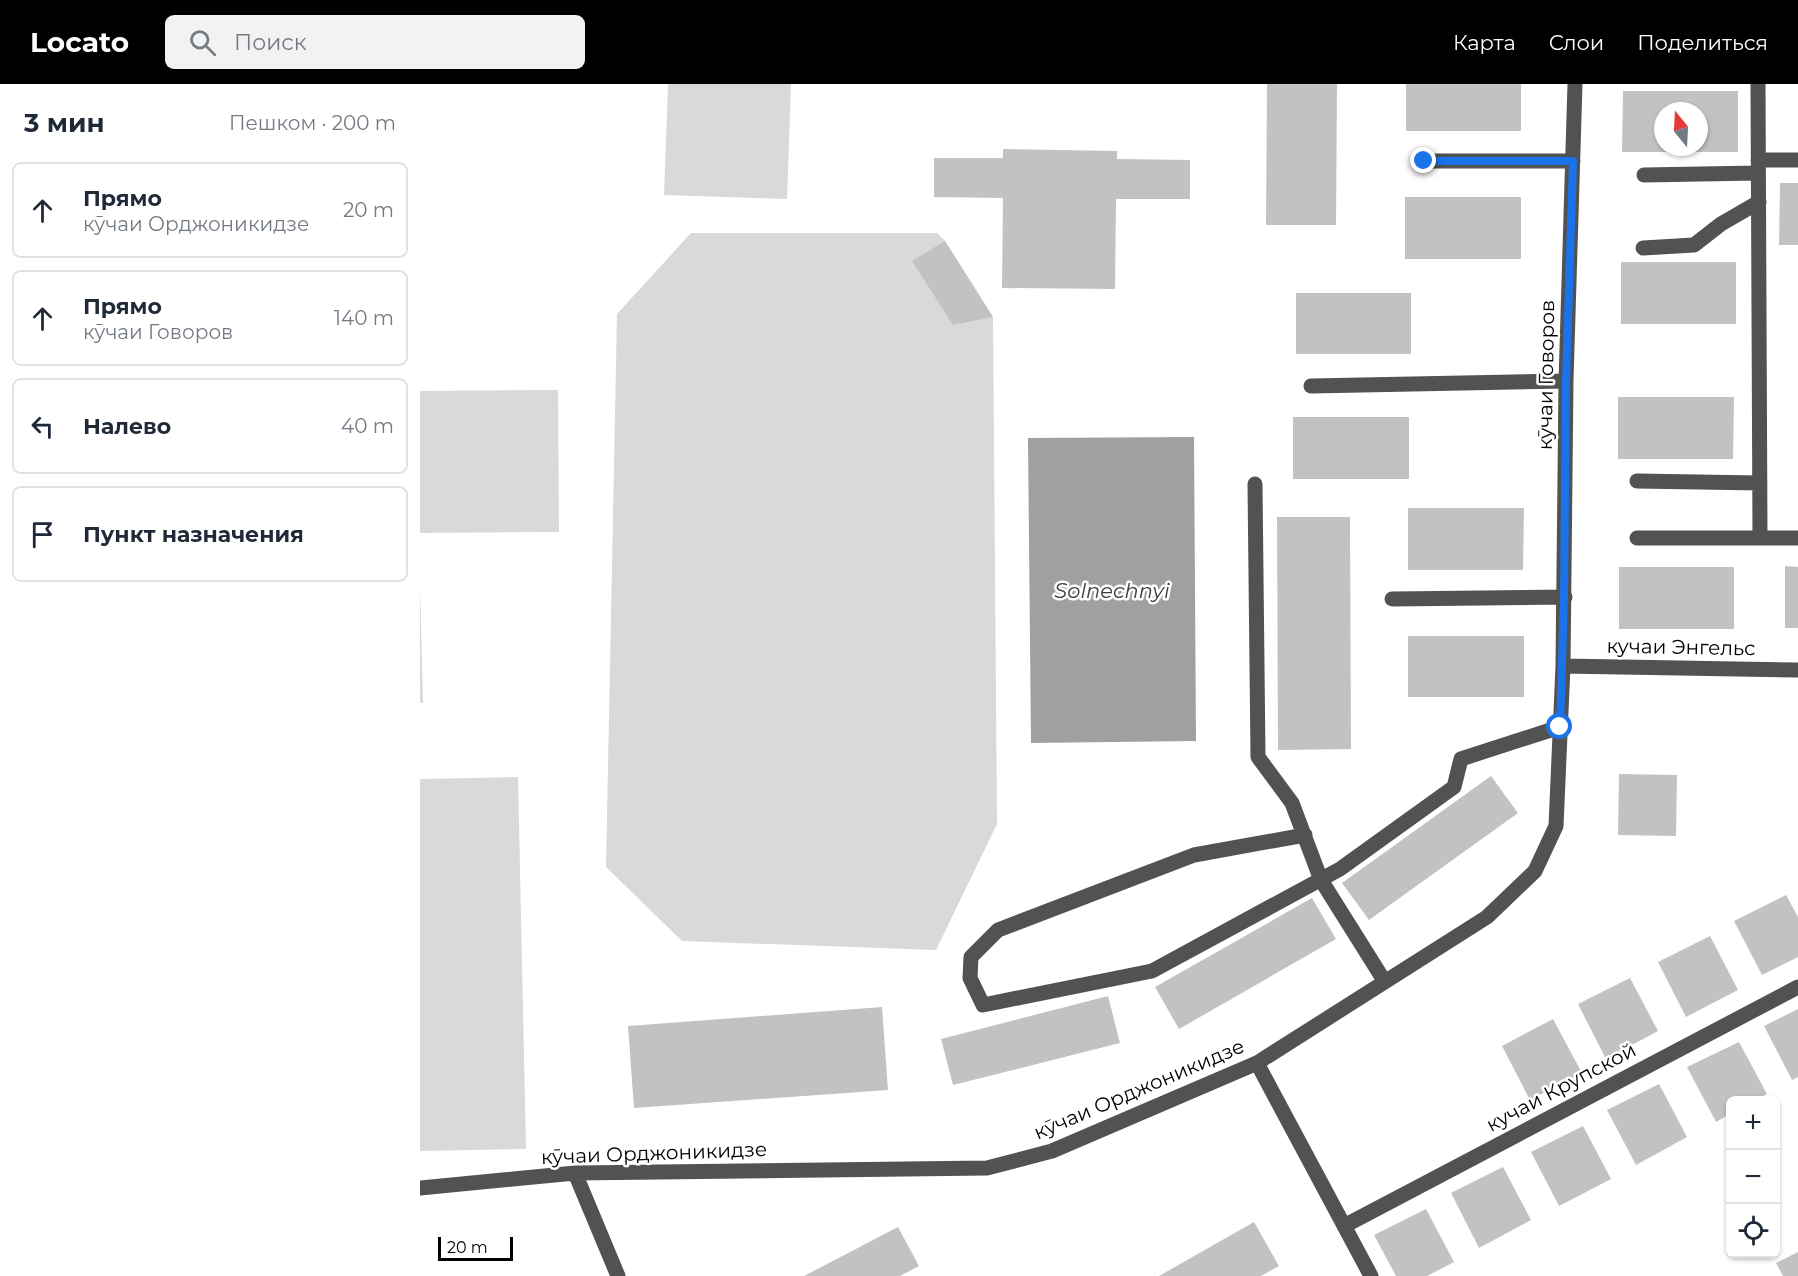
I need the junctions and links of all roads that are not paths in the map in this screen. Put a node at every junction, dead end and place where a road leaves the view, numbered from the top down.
1 (1575, 84) edge
2 (1758, 84) edge
3 (1798, 160) edge
4 (1424, 161) dead end
5 (1573, 161) junction
6 (1758, 166) junction
7 (1644, 175) dead end
8 (1759, 202) junction
9 (1643, 248) dead end
10 (1566, 381) junction
11 (1311, 386) dead end
12 (1636, 481) dead end
13 (1760, 483) junction
14 (1255, 484) dead end
15 (1637, 538) dead end
16 (1760, 538) junction
17 (1798, 538) edge
18 (1564, 597) junction
19 (1392, 599) dead end
20 (1563, 666) junction
21 (1798, 670) edge
22 (1560, 727) junction
23 (1305, 835) junction
24 (1321, 880) junction
25 (1385, 982) junction
26 (1798, 987) edge
27 (1257, 1063) junction
28 (575, 1173) junction
29 (420, 1188) edge
30 (1344, 1226) junction
31 (618, 1276) edge
32 (1371, 1276) edge

1 - 5 street, кӯчаи Говоров
2 - 6 street
3 - 6 street
4 - 5 street
5 - 10 street, кӯчаи Говоров
6 - 7 street
6 - 8 street
8 - 9 street
8 - 13 street
10 - 11 street
10 - 18 street, кӯчаи Говоров
12 - 13 street
13 - 16 street
14 - 23 street
15 - 16 street
16 - 17 street
18 - 19 street
18 - 20 street, кӯчаи Говоров
20 - 21 street, кучаи Энгельс
20 - 22 street, кӯчаи Орджоникидзе
22 - 24 street
22 - 25 street, кӯчаи Орджоникидзе
23 - 24 street
23 - 24 street
24 - 25 street
25 - 27 street, кӯчаи Орджоникидзе
26 - 30 street, кучаи Крупской
27 - 28 street, кӯчаи Орджоникидзе
27 - 30 street
28 - 29 street, кӯчаи Орджоникидзе
28 - 31 street
30 - 32 street

